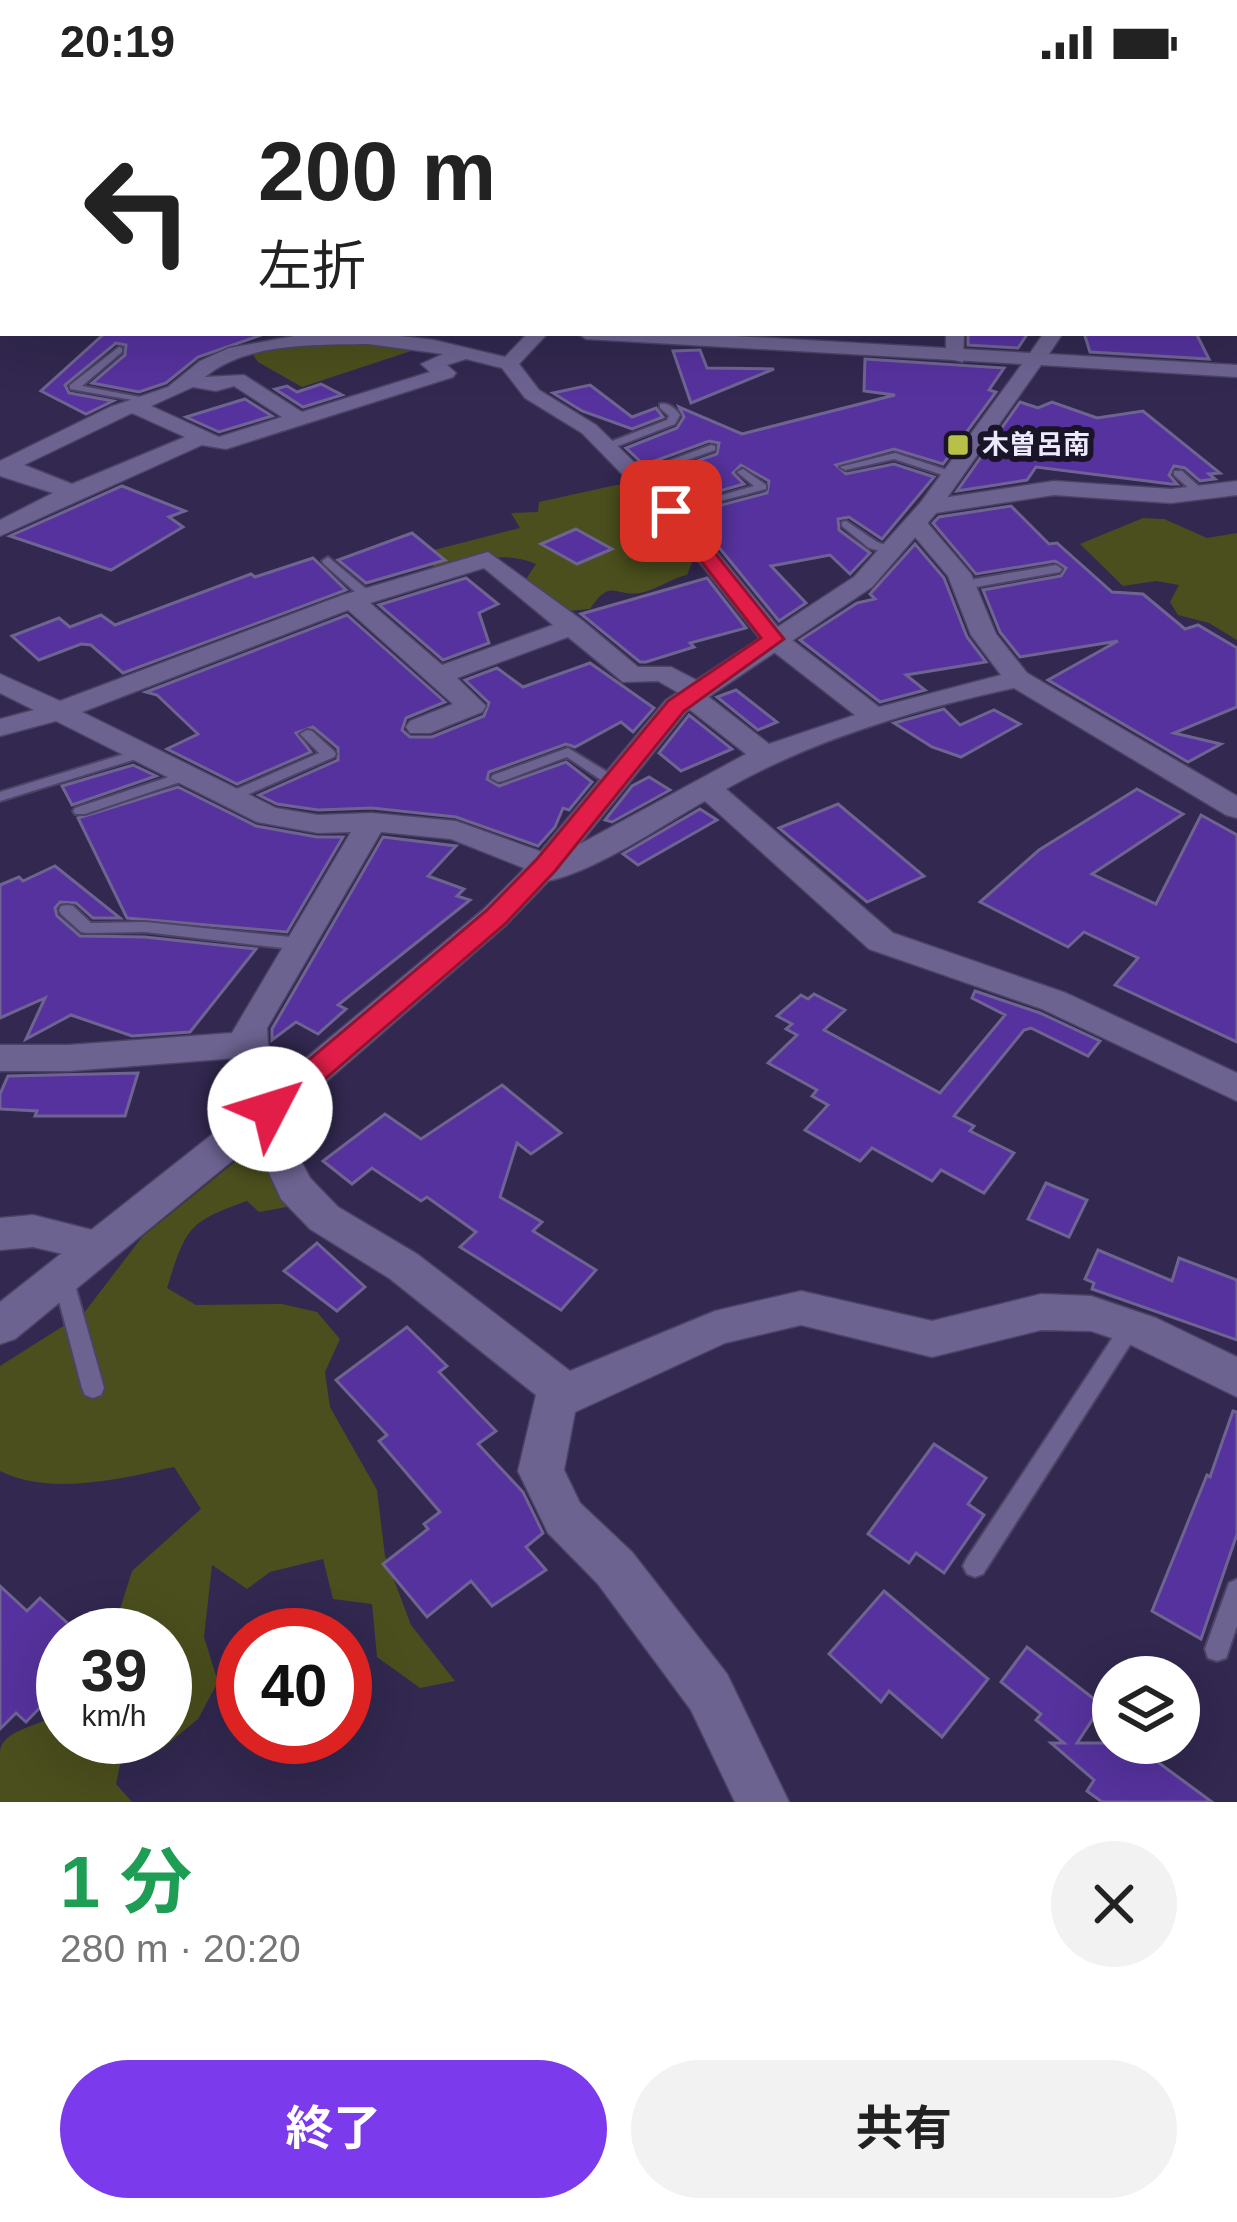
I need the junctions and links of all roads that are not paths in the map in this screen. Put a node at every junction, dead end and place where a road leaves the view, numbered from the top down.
1 (306, 336) edge
2 (536, 336) edge
3 (685, 336) edge
4 (956, 336) edge
5 (1052, 336) edge
6 (119, 350) dead end
7 (466, 353) junction
8 (956, 358) junction
9 (1032, 362) junction
10 (509, 364) junction
11 (1237, 371) edge
12 (190, 380) junction
13 (139, 403) junction
14 (664, 406) dead end
15 (298, 418) junction
16 (203, 437) junction
17 (606, 447) junction
18 (711, 448) dead end
19 (3, 467) edge
20 (845, 467) dead end
21 (743, 472) dead end
22 (1178, 473) dead end
23 (952, 475) junction
24 (634, 476) junction
25 (1237, 488) edge
26 (72, 492) junction
27 (1199, 493) junction
28 (671, 511) junction
29 (923, 515) junction
30 (846, 524) dead end
31 (0, 529) edge
32 (892, 550) junction
33 (328, 560) dead end
34 (1056, 569) dead end
35 (964, 585) junction
36 (360, 598) junction
37 (574, 626) junction
38 (774, 639) junction
39 (438, 676) junction
40 (1018, 680) junction
41 (0, 682) edge
42 (692, 693) junction
43 (57, 712) junction
44 (874, 717) junction
45 (420, 727) dead end
46 (0, 728) edge
47 (307, 734) dead end
48 (141, 753) junction
49 (765, 755) junction
50 (187, 775) junction
51 (498, 778) dead end
52 (612, 781) junction
53 (709, 789) junction
54 (0, 797) edge
55 (228, 798) junction
56 (1237, 809) edge
57 (80, 811) dead end
58 (372, 822) junction
59 (541, 870) junction
60 (67, 910) dead end
61 (300, 944) junction
62 (250, 1044) junction
63 (0, 1058) edge
64 (1237, 1088) edge
65 (262, 1116) junction
66 (0, 1234) edge
67 (98, 1246) junction
68 (62, 1275) junction
69 (0, 1326) edge
70 (1130, 1328) junction
71 (1237, 1378) edge
72 (93, 1388) dead end
73 (567, 1394) junction
74 (974, 1566) dead end
75 (1237, 1591) edge
76 (1217, 1648) dead end
77 (764, 1802) edge

1 - 7 street
1 - 12 street
2 - 10 street
3 - 8 street
4 - 8 street
5 - 9 street
6 - 13 lane
7 - 10 street
7 - 15 street
8 - 9 street
9 - 11 street
9 - 23 street
10 - 17 street
12 - 13 street
12 - 15 street
13 - 16 street
13 - 19 street
14 - 17 lane
15 - 16 street
16 - 26 street
17 - 24 street
18 - 24 lane
19 - 26 street
20 - 23 lane
21 - 28 lane
22 - 27 lane
23 - 29 street
24 - 28 street
25 - 27 street
26 - 31 street
27 - 29 street
28 - 38 street
29 - 32 street
29 - 35 street
30 - 32 lane
32 - 38 street
33 - 36 lane
34 - 35 lane
35 - 40 street
36 - 37 street
36 - 39 street
36 - 43 street
37 - 39 street
37 - 42 street
38 - 42 street
38 - 44 street
39 - 45 street
40 - 44 street
40 - 56 street
41 - 43 street
42 - 49 street
42 - 52 street
43 - 46 street
43 - 48 street
44 - 49 street
47 - 55 lane
48 - 50 street
48 - 54 lane
49 - 53 street
50 - 55 street
50 - 57 lane
51 - 52 lane
52 - 59 street
53 - 59 street
53 - 64 street
55 - 58 street
58 - 59 street
58 - 61 street
59 - 65 street
60 - 61 lane
61 - 62 street
62 - 63 street
62 - 65 street
65 - 67 street
65 - 73 street
66 - 67 street
67 - 68 street
68 - 69 street
68 - 72 lane
70 - 71 street
70 - 73 street
70 - 74 lane
73 - 77 street
75 - 76 lane

